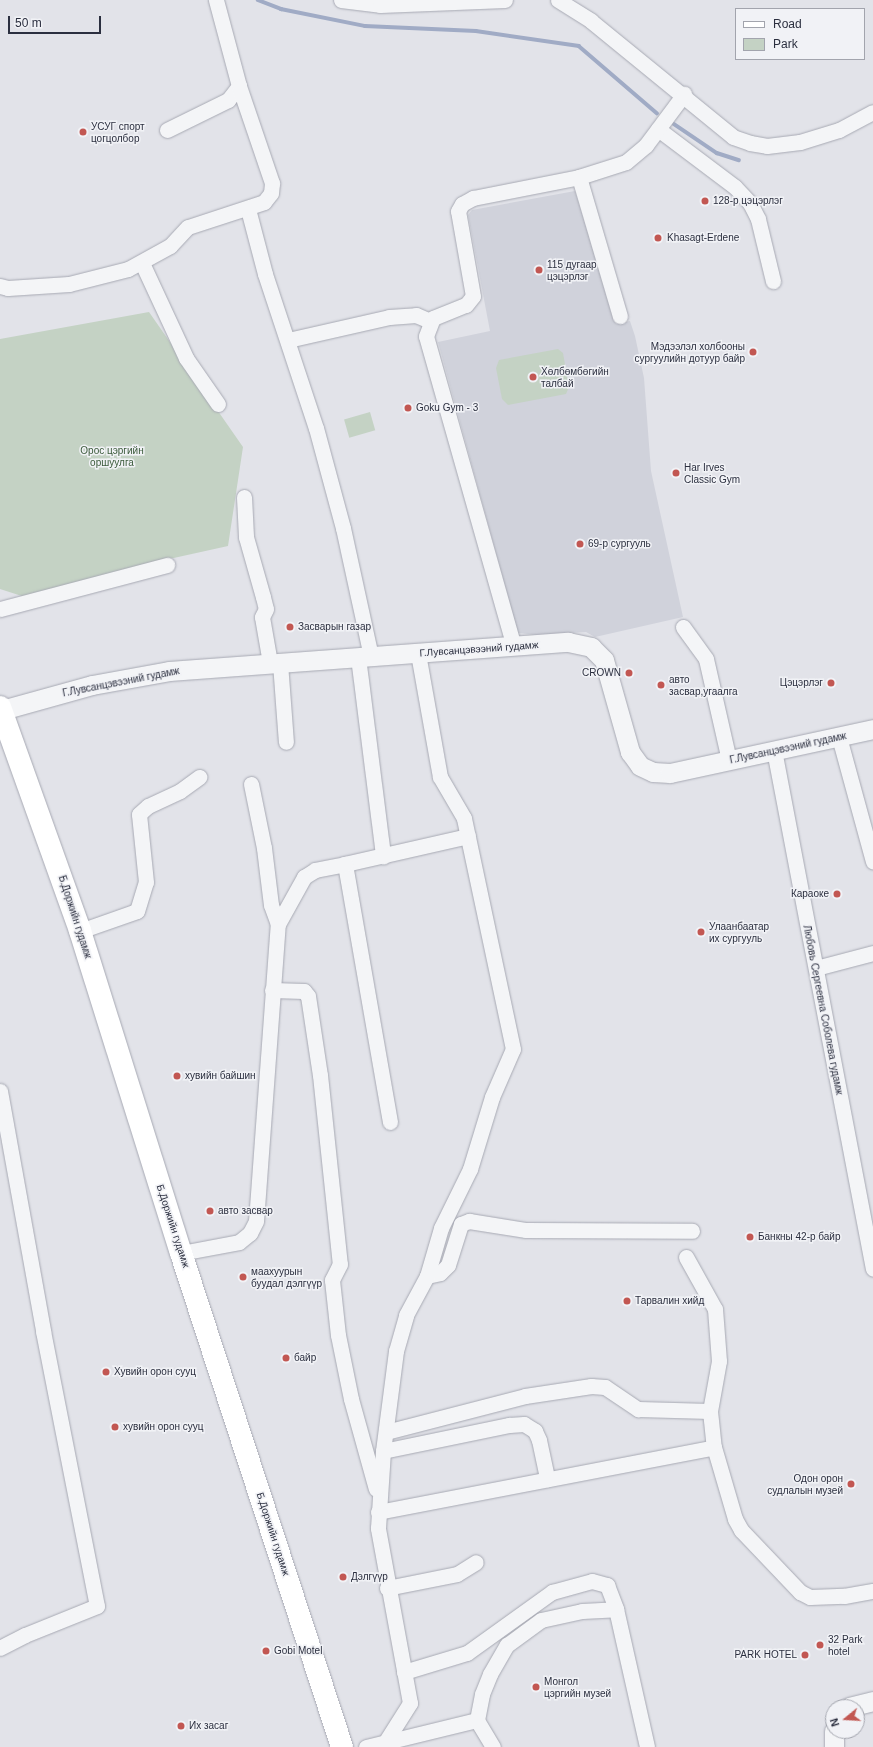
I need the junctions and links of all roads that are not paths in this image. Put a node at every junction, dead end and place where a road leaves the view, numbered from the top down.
1 (216, 0) edge
2 (341, 0) edge
3 (505, 0) edge
4 (558, 0) edge
5 (239, 86) junction
6 (684, 94) junction
7 (873, 112) edge
8 (658, 129) junction
9 (167, 130) dead end
10 (579, 177) junction
11 (248, 209) junction
12 (142, 263) junction
13 (773, 281) dead end
14 (0, 286) edge
15 (620, 316) dead end
16 (430, 321) junction
17 (288, 340) junction
18 (218, 404) dead end
19 (244, 497) dead end
20 (167, 565) dead end
21 (0, 609) edge
22 (683, 627) dead end
23 (514, 647) junction
24 (418, 654) junction
25 (365, 657) junction
26 (275, 663) junction
27 (1, 709) edge
28 (873, 729) edge
29 (839, 737) junction
30 (286, 742) dead end
31 (774, 750) junction
32 (729, 760) junction
33 (199, 777) dead end
34 (251, 784) dead end
35 (468, 836) junction
36 (383, 856) junction
37 (873, 861) edge
38 (345, 864) junction
39 (278, 924) junction
40 (80, 931) junction
41 (873, 953) edge
42 (816, 968) junction
43 (272, 990) junction
44 (0, 1091) edge
45 (390, 1122) dead end
46 (692, 1231) dead end
47 (181, 1253) junction
48 (686, 1257) dead end
49 (873, 1269) edge
50 (427, 1276) junction
51 (710, 1411) junction
52 (386, 1432) junction
53 (714, 1447) junction
54 (383, 1451) junction
55 (547, 1479) junction
56 (379, 1506) junction
57 (476, 1562) dead end
58 (387, 1588) junction
59 (873, 1591) edge
60 (616, 1609) junction
61 (0, 1648) edge
62 (404, 1672) junction
63 (478, 1720) junction
64 (386, 1741) junction
65 (342, 1747) edge
66 (366, 1747) edge
67 (493, 1747) edge
68 (647, 1747) edge

1 - 5 street
2 - 3 street
4 - 6 street
5 - 9 street
5 - 11 street
6 - 7 street
6 - 8 street
8 - 10 street
8 - 13 street
10 - 15 street
10 - 16 street
11 - 12 street
11 - 17 street
12 - 14 street
12 - 18 street
16 - 17 street
16 - 23 street
17 - 25 street
19 - 26 street
20 - 21 street
22 - 32 street
23 - 24 street, Г.Лувсанцэвээний гудамж
23 - 32 street, Г.Лувсанцэвээний гудамж
24 - 25 street, Г.Лувсанцэвээний гудамж
24 - 35 street
25 - 26 street, Г.Лувсанцэвээний гудамж
25 - 36 street
26 - 27 street, Г.Лувсанцэвээний гудамж
26 - 30 street
27 - 40 main road, Б.Доржийн гудамж
28 - 29 street, Г.Лувсанцэвээний гудамж
29 - 31 street, Г.Лувсанцэвээний гудамж
29 - 37 street
31 - 32 street, Г.Лувсанцэвээний гудамж
31 - 42 street, Любовь Сергеевна Соболева гудамж
33 - 40 street
34 - 39 street
35 - 36 street
35 - 50 street
36 - 38 street
38 - 39 street
38 - 45 street
39 - 43 street
40 - 47 main road, Б.Доржийн гудамж
41 - 42 street
42 - 49 street, Любовь Сергеевна Соболева гудамж
43 - 47 street
43 - 56 street
44 - 61 street
46 - 50 street
47 - 65 main road, Б.Доржийн гудамж
48 - 51 street
50 - 52 street
51 - 52 street
51 - 53 street
52 - 54 street
53 - 55 street
53 - 59 street
54 - 55 street
54 - 56 street
55 - 56 street
56 - 58 street
57 - 58 street
58 - 62 street
60 - 62 street
60 - 63 street
60 - 68 street
62 - 64 street
63 - 64 street
63 - 67 street
64 - 66 street

